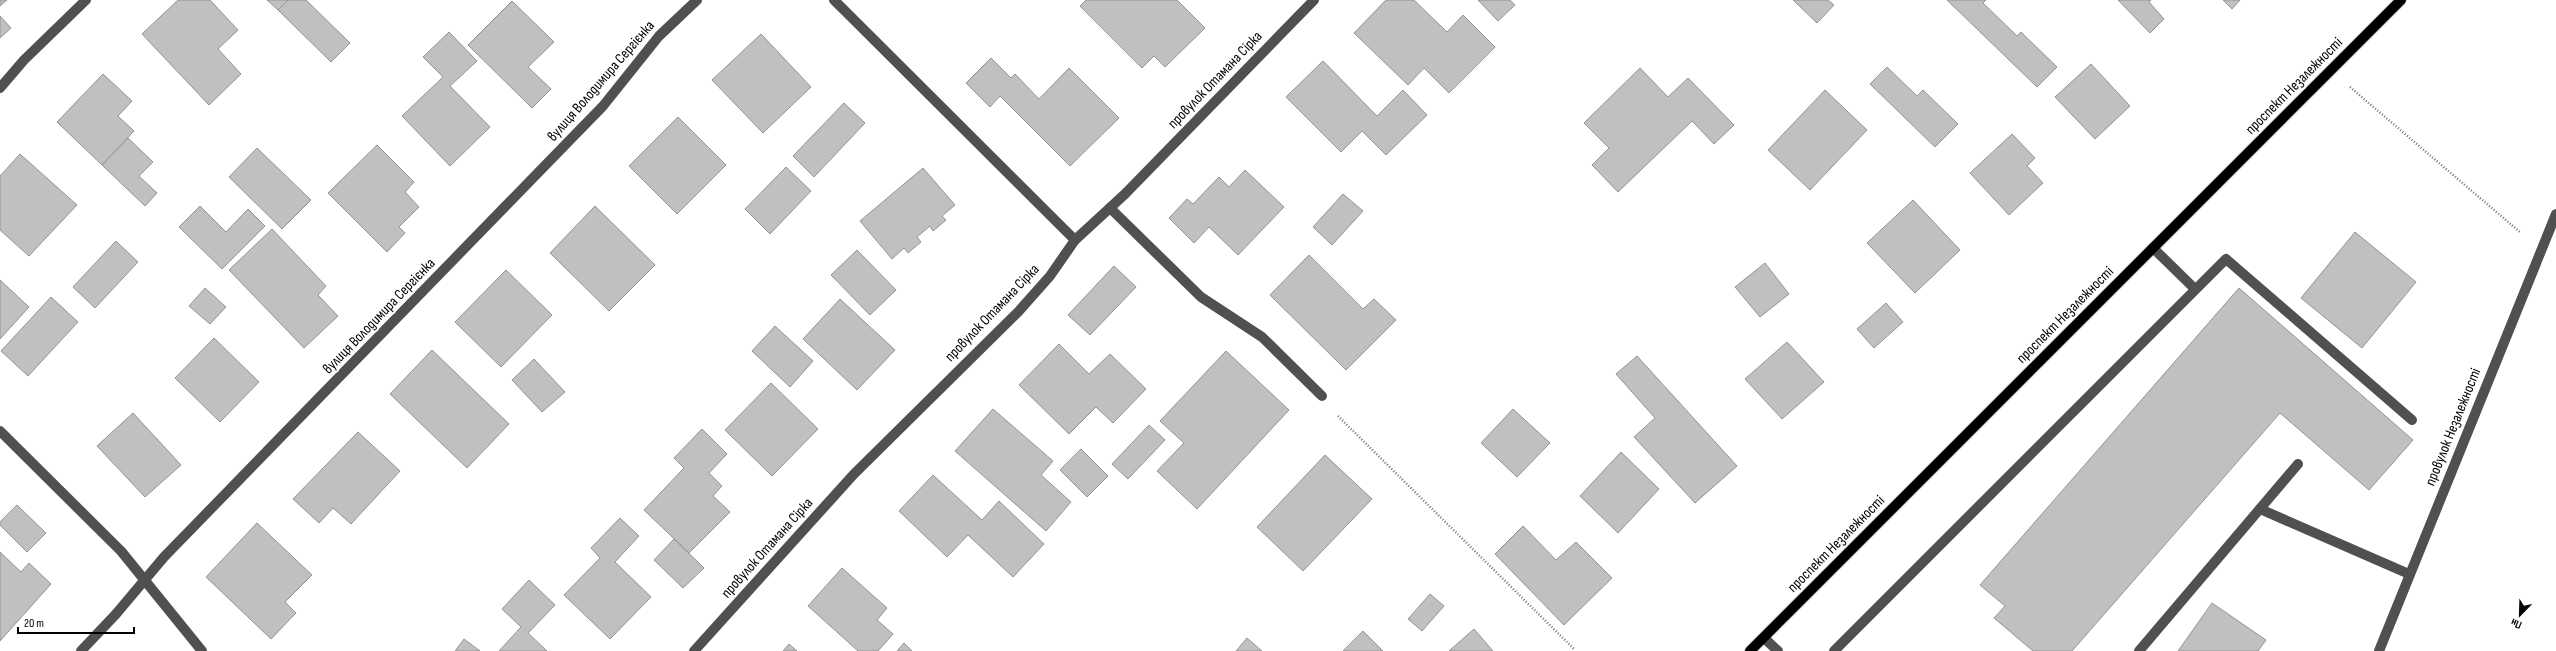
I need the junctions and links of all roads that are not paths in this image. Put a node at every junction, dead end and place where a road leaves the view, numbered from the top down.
1 (86, 0) edge
2 (697, 0) edge
3 (834, 0) edge
4 (1314, 0) edge
5 (2401, 0) edge
6 (0, 88) edge
7 (1110, 208) junction
8 (2556, 214) edge
9 (1075, 240) junction
10 (2153, 248) junction
11 (2195, 290) junction
12 (1322, 396) road end
13 (2412, 420) dead end
14 (0, 431) edge
15 (2298, 464) dead end
16 (2260, 509) junction
17 (2409, 574) junction
18 (144, 581) junction
19 (1764, 638) junction
20 (81, 651) edge
21 (202, 651) edge
22 (694, 651) edge
23 (1750, 651) edge
24 (1778, 651) edge
25 (1834, 651) edge
26 (2139, 651) edge
27 (2378, 651) edge

1 - 6 street
2 - 18 street, вулиця Володимира Сергієнка
3 - 9 street
4 - 7 street, провулок Отамана Сірка
5 - 10 main road, проспект Незалежності
7 - 9 street, провулок Отамана Сірка
7 - 12 street
8 - 17 street, провулок Незалежності
9 - 22 street, провулок Отамана Сірка
10 - 11 street
10 - 19 main road, проспект Незалежності
11 - 13 street
11 - 25 street
14 - 18 street
15 - 16 street
16 - 17 street
16 - 26 street
17 - 27 street, провулок Незалежності
18 - 20 street, вулиця Володимира Сергієнка
18 - 21 street
19 - 23 main road, проспект Незалежності
19 - 24 street

